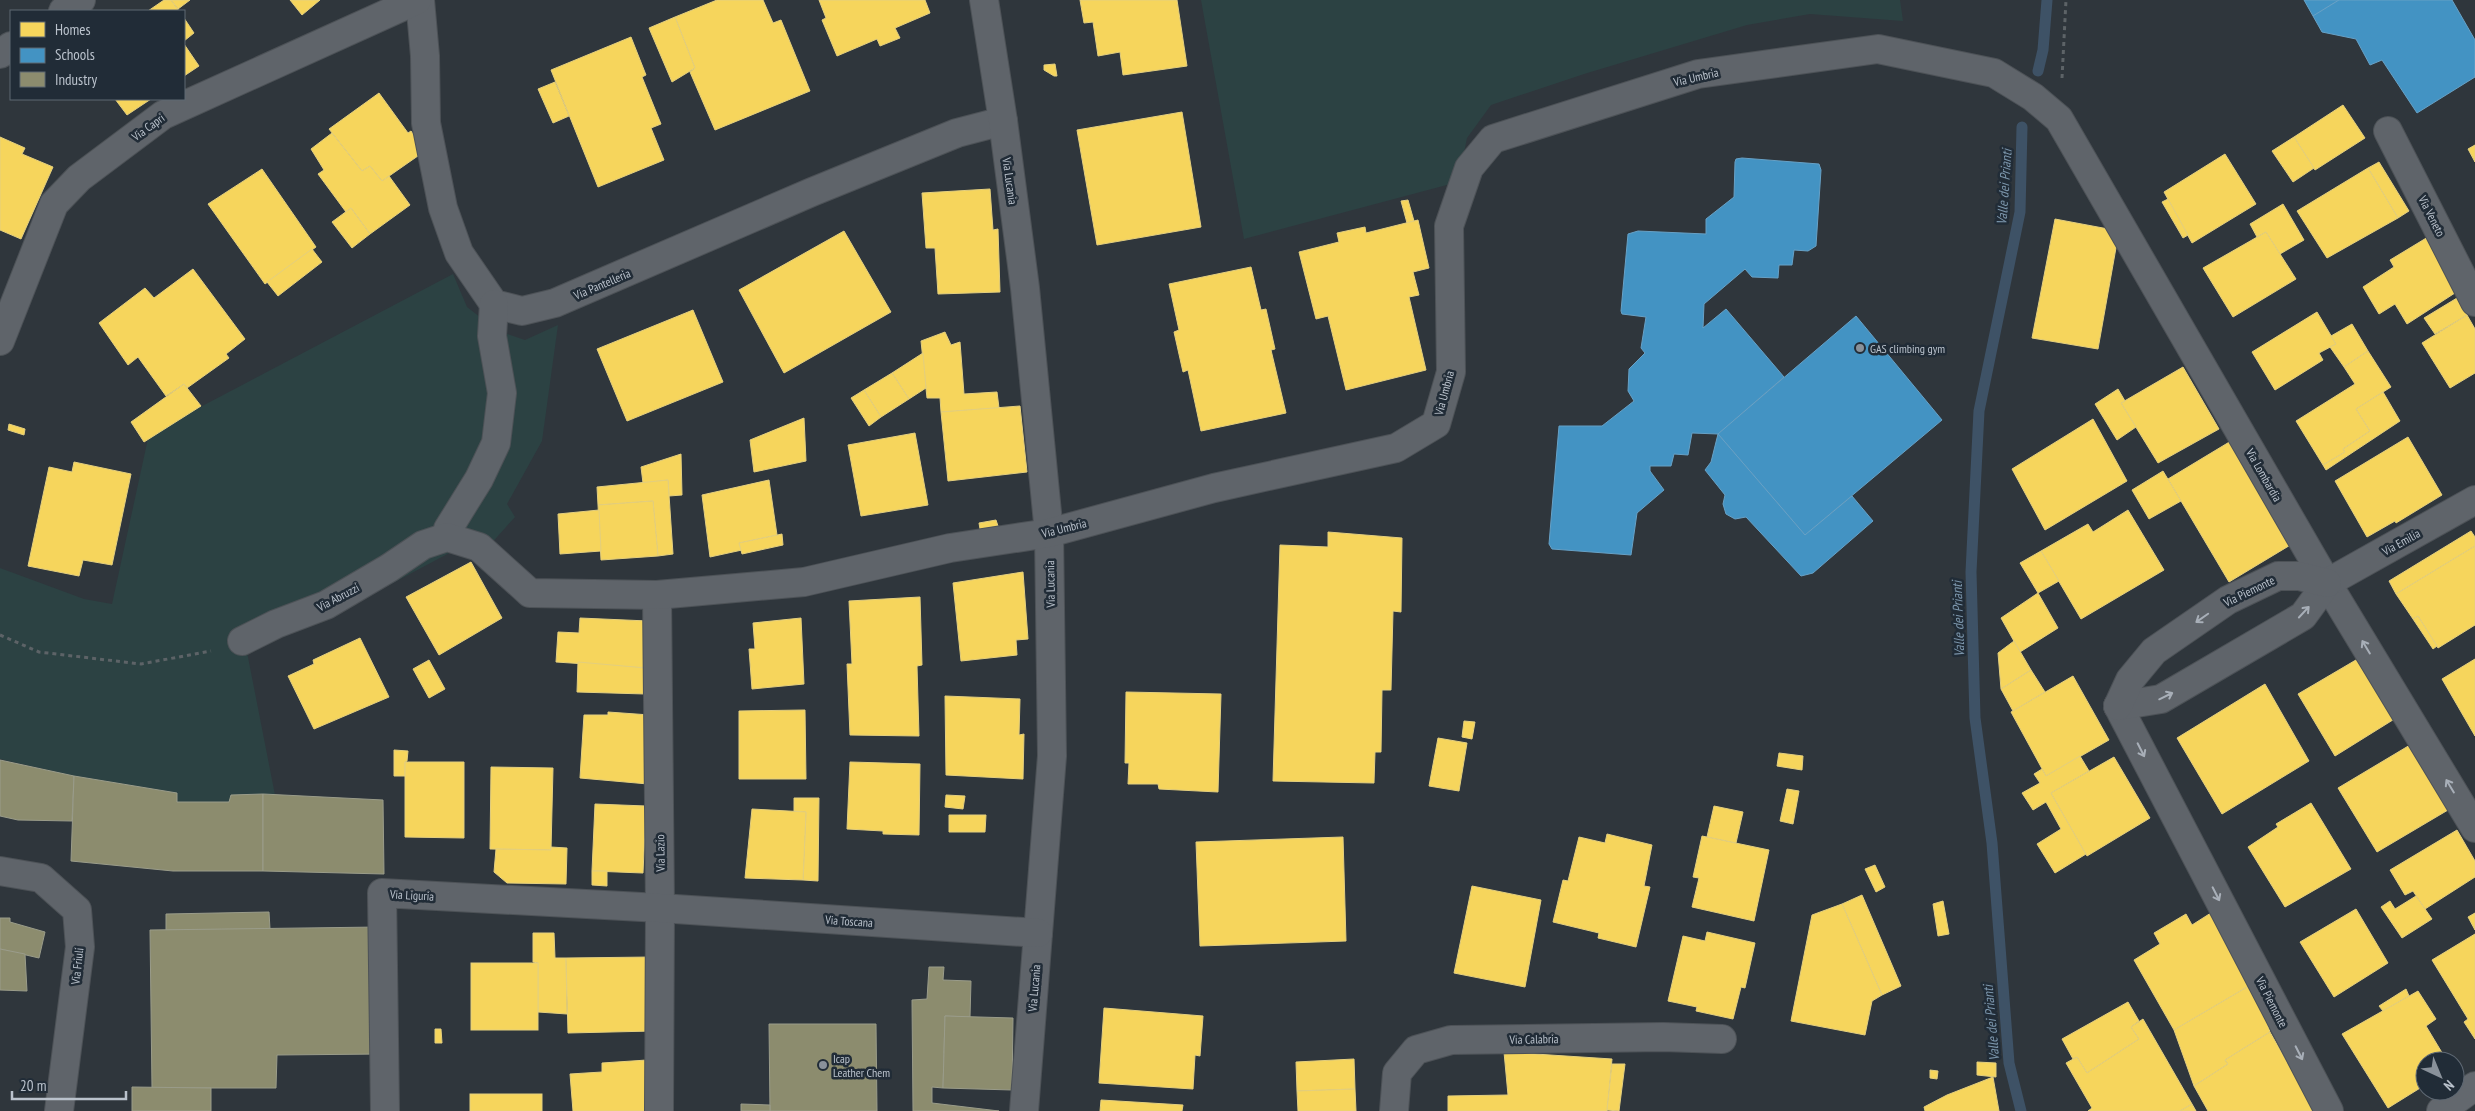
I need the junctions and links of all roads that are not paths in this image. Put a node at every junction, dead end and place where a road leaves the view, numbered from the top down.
1 (81, 0) edge
2 (418, 0) edge
3 (984, 0) edge
4 (65, 10) edge
5 (2059, 119) joint
6 (1003, 121) junction
7 (2388, 131) dead end
8 (2475, 302) edge
9 (494, 304) junction
10 (0, 341) edge
11 (2475, 500) edge
12 (1049, 533) junction
13 (447, 537) junction
14 (2327, 583) junction
15 (657, 595) junction
16 (242, 642) road end
17 (2118, 706) junction
18 (2475, 828) edge
19 (0, 870) edge
20 (660, 908) junction
21 (1038, 933) junction
22 (1722, 1039) dead end
23 (2475, 1086) edge
24 (59, 1111) edge
25 (385, 1111) edge
26 (659, 1111) edge
27 (1024, 1111) edge
28 (1394, 1111) edge
29 (2329, 1111) edge
30 (2441, 1111) edge

1 - 4 street
2 - 9 street
2 - 10 street, Via Capri
3 - 6 street, Via Lucania
5 - 12 street, Via Umbria
5 - 14 street, Via Lombardia
6 - 9 street, Via Pantelleria
6 - 12 street, Via Lucania
7 - 8 street, Via Veneto
9 - 13 street
11 - 14 street, Via Emilia
12 - 15 street, Via Umbria
12 - 21 street, Via Lucania
13 - 15 street
13 - 16 street, Via Abruzzi
17 -> 14 street
14 -> 17 street, Via Piemonte
18 -> 14 street, Via Lombardia
15 - 20 street, Via Lazio
17 -> 29 street, Via Piemonte
19 - 24 street, Via Friuli
20 - 21 street, Via Toscana
20 - 25 street, Via Liguria
20 - 26 street, Via Lazio
21 - 27 street, Via Lucania
22 - 28 street, Via Calabria
23 - 30 street

